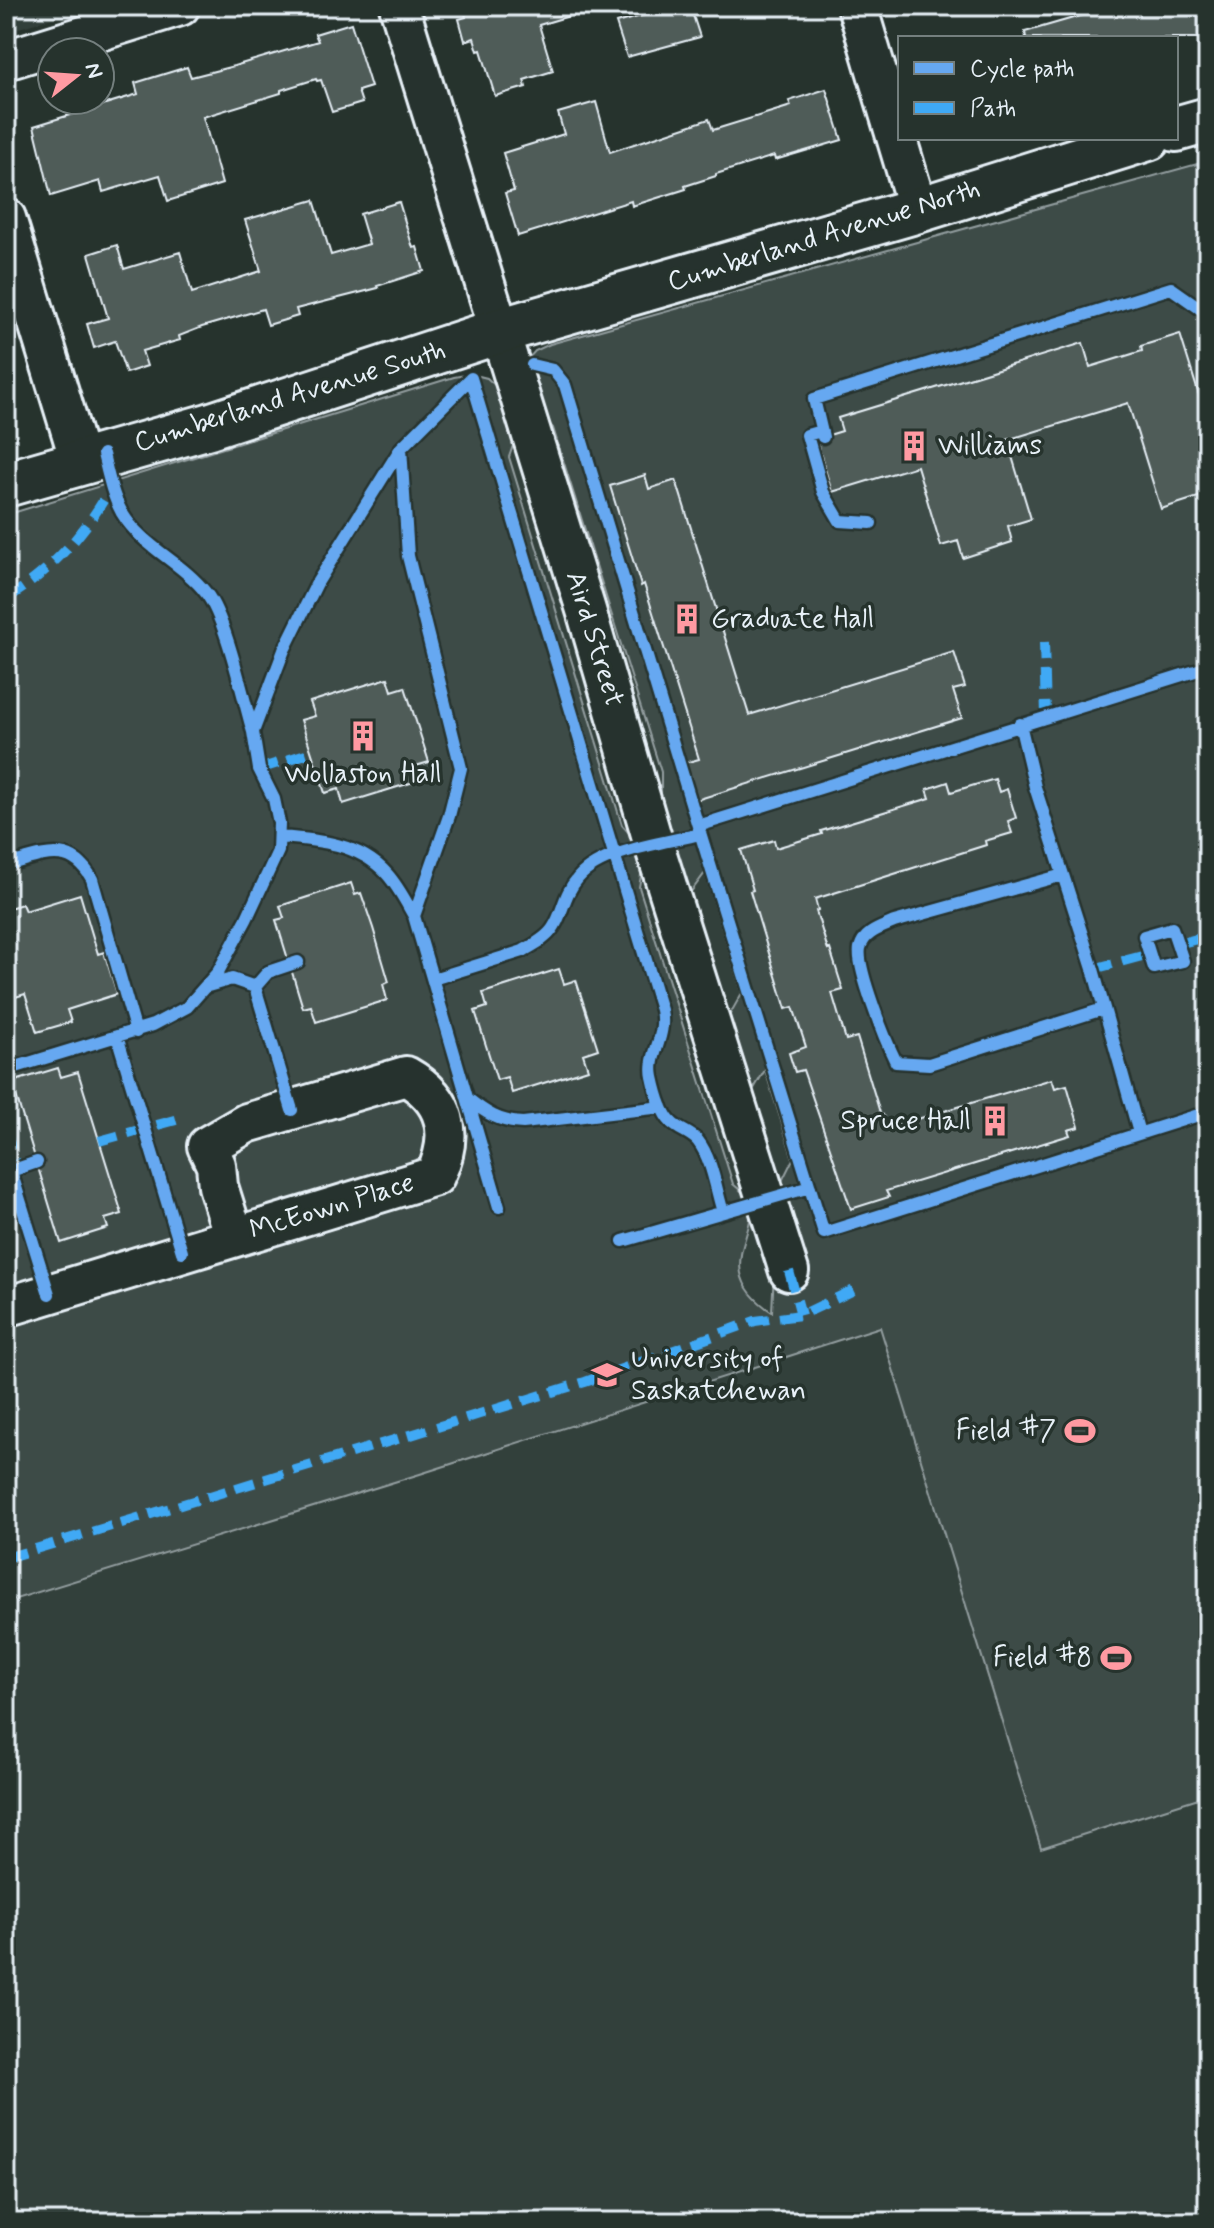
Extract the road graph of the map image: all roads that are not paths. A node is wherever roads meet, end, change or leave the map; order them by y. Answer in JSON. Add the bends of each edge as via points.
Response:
{"nodes":[{"id":1,"x":180,"y":6,"type":"edge"},
{"id":2,"x":399,"y":6,"type":"edge"},
{"id":3,"x":857,"y":6,"type":"edge"},
{"id":4,"x":6,"y":60,"type":"edge"},
{"id":5,"x":1208,"y":120,"type":"edge"},
{"id":6,"x":1178,"y":128,"type":"edge"},
{"id":7,"x":1142,"y":140,"type":"edge"},
{"id":8,"x":918,"y":210,"type":"junction"},
{"id":9,"x":6,"y":218,"type":"edge"},
{"id":10,"x":499,"y":331,"type":"junction"},
{"id":11,"x":80,"y":461,"type":"junction"},
{"id":12,"x":6,"y":484,"type":"edge"},
{"id":13,"x":234,"y":1237,"type":"junction"},
{"id":14,"x":789,"y":1271,"type":"dead end"},
{"id":15,"x":6,"y":1307,"type":"edge"}],
"edges":[{"from":1,"to":4,"type":"street"},
{"from":2,"to":10,"type":"street","name":"Aird Street"},
{"from":3,"to":8,"type":"street"},
{"from":5,"to":6,"type":"main road"},
{"from":7,"to":8,"type":"main road","name":"Cumberland Avenue North"},
{"from":8,"to":10,"type":"main road","name":"Cumberland Avenue North"},
{"from":9,"to":11,"type":"street"},
{"from":10,"to":11,"type":"main road","name":"Cumberland Avenue South","via":[[209,426]]},
{"from":10,"to":14,"type":"street","name":"Aird Street"},
{"from":11,"to":12,"type":"main road","name":"Cumberland Avenue South"},
{"from":13,"to":13,"type":"street","name":"McEown Place","via":[[435,1176],[446,1137],[440,1107],[406,1076],[247,1123],[207,1146]]},
{"from":13,"to":15,"type":"street","name":"McEown Place"}]}
